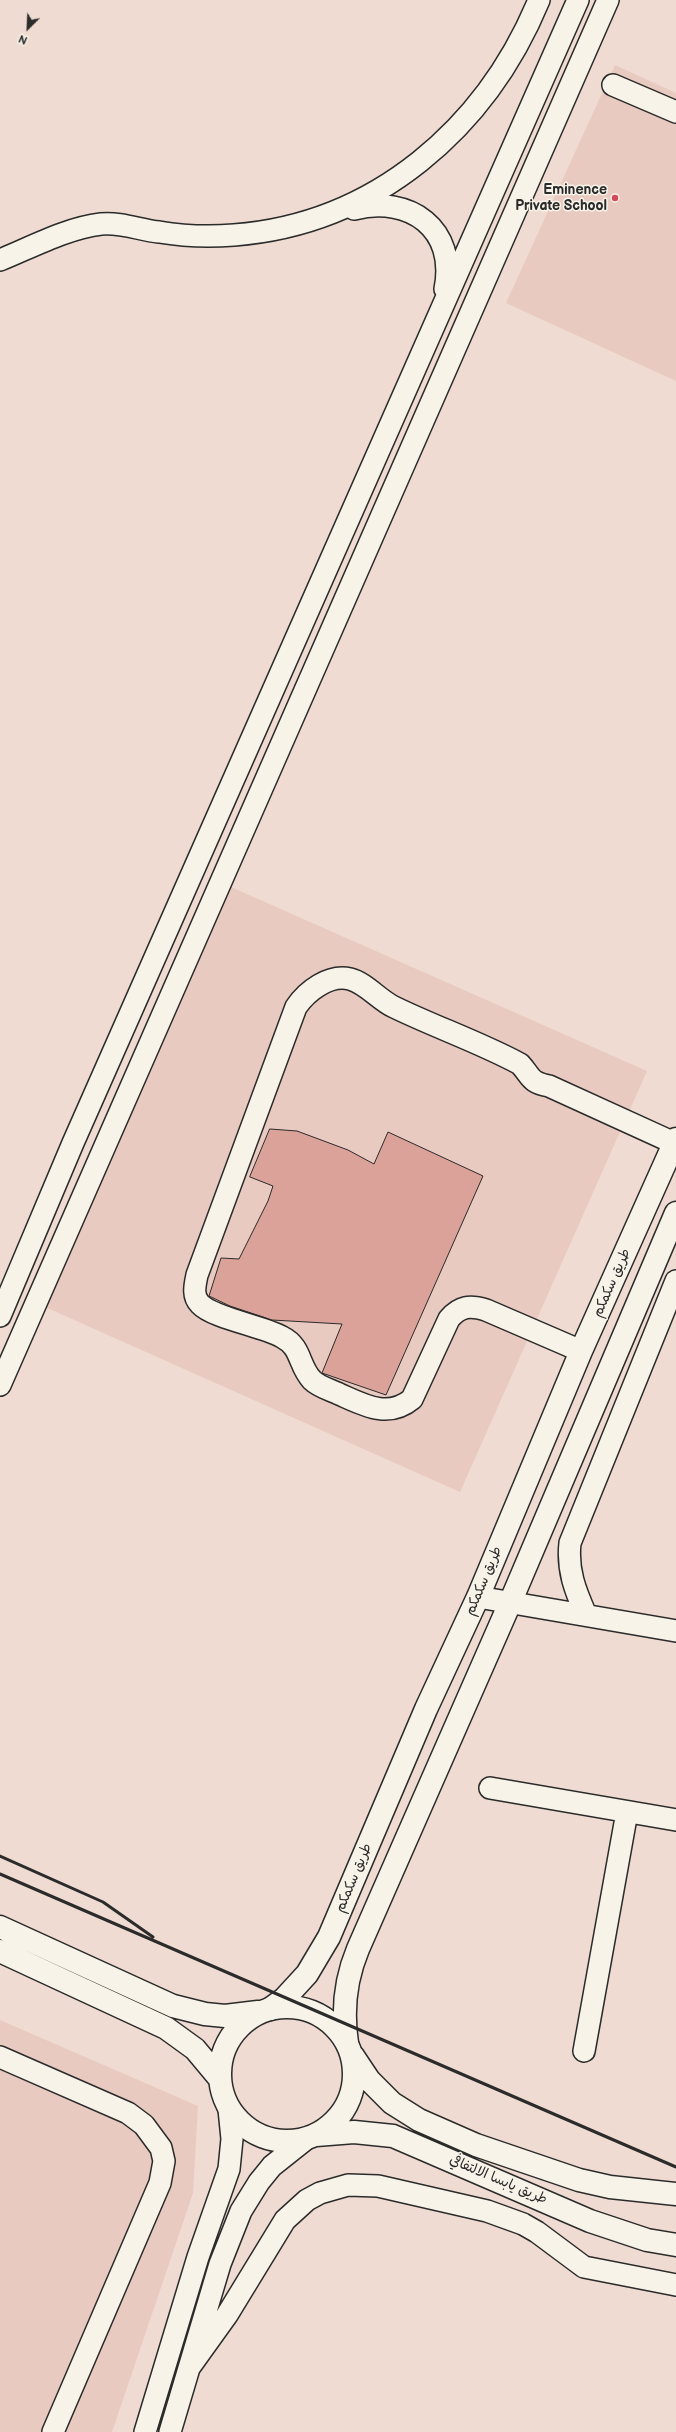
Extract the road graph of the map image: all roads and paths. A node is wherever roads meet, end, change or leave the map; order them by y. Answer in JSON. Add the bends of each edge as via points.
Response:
{"nodes":[{"id":1,"x":539,"y":0,"type":"edge"},
{"id":2,"x":578,"y":0,"type":"edge"},
{"id":3,"x":608,"y":0,"type":"edge"},
{"id":4,"x":613,"y":85,"type":"dead end"},
{"id":5,"x":676,"y":112,"type":"edge"},
{"id":6,"x":320,"y":217,"type":"junction"},
{"id":7,"x":0,"y":260,"type":"edge"},
{"id":8,"x":442,"y":307,"type":"junction"},
{"id":9,"x":675,"y":1141,"type":"edge"},
{"id":10,"x":676,"y":1213,"type":"edge"},
{"id":11,"x":671,"y":1236,"type":"edge"},
{"id":12,"x":676,"y":1281,"type":"edge"},
{"id":13,"x":0,"y":1316,"type":"edge"},
{"id":14,"x":582,"y":1351,"type":"junction"},
{"id":15,"x":0,"y":1385,"type":"edge"},
{"id":16,"x":478,"y":1597,"type":"junction"},
{"id":17,"x":510,"y":1603,"type":"junction"},
{"id":18,"x":586,"y":1615,"type":"junction"},
{"id":19,"x":676,"y":1631,"type":"edge"},
{"id":20,"x":490,"y":1788,"type":"dead end"},
{"id":21,"x":627,"y":1812,"type":"junction"},
{"id":22,"x":676,"y":1820,"type":"edge"},
{"id":23,"x":0,"y":1927,"type":"edge"},
{"id":24,"x":0,"y":1951,"type":"edge"},
{"id":25,"x":267,"y":2010,"type":"junction"},
{"id":26,"x":349,"y":2047,"type":"junction"},
{"id":27,"x":584,"y":2051,"type":"dead end"},
{"id":28,"x":0,"y":2057,"type":"edge"},
{"id":29,"x":220,"y":2079,"type":"junction"},
{"id":30,"x":229,"y":2109,"type":"junction"},
{"id":31,"x":311,"y":2137,"type":"junction"},
{"id":32,"x":676,"y":2194,"type":"edge"},
{"id":33,"x":676,"y":2245,"type":"edge"},
{"id":34,"x":676,"y":2285,"type":"edge"},
{"id":35,"x":189,"y":2368,"type":"junction"},
{"id":36,"x":53,"y":2432,"type":"edge"},
{"id":37,"x":145,"y":2432,"type":"edge"},
{"id":38,"x":170,"y":2432,"type":"edge"}],
"edges":[{"from":1,"to":6,"type":"street","via":[[500,75],[474,111],[440,145],[380,190]]},
{"from":2,"to":8,"type":"street"},
{"from":3,"to":15,"type":"street"},
{"from":4,"to":5,"type":"street"},
{"from":6,"to":7,"type":"street","via":[[277,229],[221,236],[160,233],[117,224],[101,224],[79,229]]},
{"from":6,"to":8,"type":"street","via":[[358,208],[383,206],[398,207],[426,219],[442,242],[446,254],[446,285]]},
{"from":8,"to":13,"type":"street"},
{"from":9,"to":14,"type":"main road","name":"طريق سكمكم"},
{"from":9,"to":14,"type":"street","via":[[549,1086],[536,1083],[530,1079],[520,1064],[394,1008],[350,979],[337,979],[315,988],[303,997],[296,1007],[197,1275],[195,1296],[200,1304],[211,1311],[282,1337],[296,1348],[304,1370],[316,1383],[379,1410],[403,1407],[412,1399],[449,1319],[455,1311],[463,1307],[473,1306],[486,1310]]},
{"from":10,"to":11,"type":"main road"},
{"from":11,"to":17,"type":"main road"},
{"from":12,"to":18,"type":"street","via":[[570,1543],[570,1571]]},
{"from":14,"to":16,"type":"main road","name":"طريق سكمكم"},
{"from":16,"to":17,"type":"street"},
{"from":16,"to":25,"type":"main road","name":"طريق سكمكم","via":[[426,1709],[323,1950],[296,1987]]},
{"from":17,"to":18,"type":"street"},
{"from":17,"to":26,"type":"main road","via":[[352,1963],[344,2010]]},
{"from":18,"to":19,"type":"street"},
{"from":20,"to":21,"type":"street"},
{"from":21,"to":22,"type":"street"},
{"from":21,"to":27,"type":"street"},
{"from":23,"to":25,"type":"main road","via":[[173,2006],[225,2016]]},
{"from":24,"to":29,"type":"main road","via":[[166,2028],[195,2049]]},
{"from":25,"to":26,"type":"main road","via":[[290,2007],[315,2013],[337,2028]]},
{"from":25,"to":29,"type":"main road","via":[[241,2024],[232,2034],[221,2058]]},
{"from":26,"to":31,"type":"main road","via":[[354,2077],[348,2102],[333,2124]]},
{"from":26,"to":32,"type":"main road","name":"طريق يابسا الالتفافي","via":[[369,2080],[392,2103],[419,2120],[518,2161],[579,2180],[610,2187]]},
{"from":28,"to":36,"type":"street","via":[[128,2113],[152,2135],[161,2148],[164,2161],[160,2182]]},
{"from":29,"to":30,"type":"main road"},
{"from":30,"to":31,"type":"main road","via":[[247,2129],[259,2135],[284,2141]]},
{"from":30,"to":37,"type":"street","via":[[232,2139],[229,2169],[198,2257]]},
{"from":31,"to":33,"type":"main road","name":"طريق يابسا الالتفافي","via":[[354,2132],[393,2136],[590,2221],[647,2240]]},
{"from":31,"to":35,"type":"street","via":[[272,2166],[241,2211],[220,2264]]},
{"from":34,"to":35,"type":"street","via":[[584,2268],[524,2224],[487,2211],[378,2186],[348,2185],[320,2193],[307,2200],[285,2220],[217,2331]]},
{"from":35,"to":38,"type":"street"}]}
